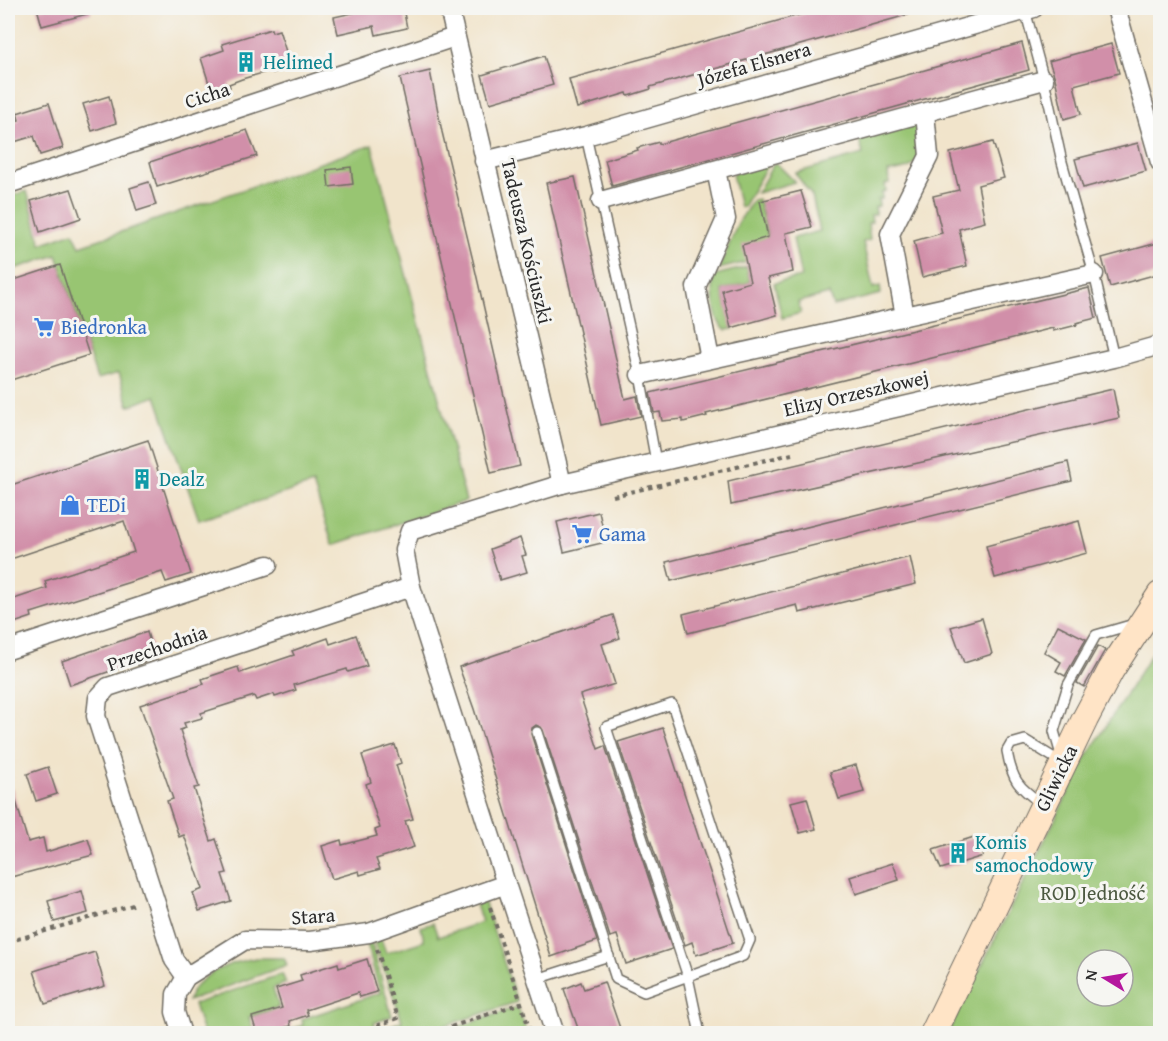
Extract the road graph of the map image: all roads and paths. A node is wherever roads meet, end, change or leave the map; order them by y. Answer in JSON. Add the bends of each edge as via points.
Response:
{"nodes":[{"id":1,"x":449,"y":8,"type":"edge"},
{"id":2,"x":1116,"y":8,"type":"edge"},
{"id":3,"x":1030,"y":9,"type":"edge"},
{"id":4,"x":455,"y":37,"type":"junction"},
{"id":5,"x":1044,"y":80,"type":"junction"},
{"id":6,"x":925,"y":113,"type":"junction"},
{"id":7,"x":1156,"y":131,"type":"edge"},
{"id":8,"x":586,"y":136,"type":"junction"},
{"id":9,"x":484,"y":161,"type":"junction"},
{"id":10,"x":1161,"y":162,"type":"edge"},
{"id":11,"x":716,"y":170,"type":"junction"},
{"id":12,"x":8,"y":184,"type":"edge"},
{"id":13,"x":601,"y":201,"type":"junction"},
{"id":14,"x":1094,"y":274,"type":"junction"},
{"id":15,"x":905,"y":316,"type":"junction"},
{"id":16,"x":1161,"y":345,"type":"edge"},
{"id":17,"x":1114,"y":358,"type":"junction"},
{"id":18,"x":710,"y":359,"type":"junction"},
{"id":19,"x":640,"y":375,"type":"junction"},
{"id":20,"x":656,"y":462,"type":"junction"},
{"id":21,"x":562,"y":484,"type":"junction"},
{"id":22,"x":268,"y":565,"type":"dead end"},
{"id":23,"x":411,"y":587,"type":"junction"},
{"id":24,"x":1161,"y":594,"type":"edge"},
{"id":25,"x":8,"y":650,"type":"edge"},
{"id":26,"x":537,"y":732,"type":"dead end"},
{"id":27,"x":1064,"y":763,"type":"junction"},
{"id":28,"x":1043,"y":805,"type":"junction"},
{"id":29,"x":506,"y":884,"type":"junction"},
{"id":30,"x":485,"y":892,"type":"junction"},
{"id":31,"x":154,"y":899,"type":"junction"},
{"id":32,"x":371,"y":932,"type":"junction"},
{"id":33,"x":8,"y":942,"type":"edge"},
{"id":34,"x":8,"y":956,"type":"edge"},
{"id":35,"x":609,"y":957,"type":"junction"},
{"id":36,"x":8,"y":962,"type":"edge"},
{"id":37,"x":186,"y":977,"type":"junction"},
{"id":38,"x":688,"y":977,"type":"junction"},
{"id":39,"x":537,"y":979,"type":"junction"},
{"id":40,"x":521,"y":1003,"type":"junction"},
{"id":41,"x":182,"y":1034,"type":"edge"},
{"id":42,"x":382,"y":1034,"type":"edge"},
{"id":43,"x":437,"y":1034,"type":"edge"},
{"id":44,"x":531,"y":1034,"type":"edge"},
{"id":45,"x":555,"y":1034,"type":"edge"},
{"id":46,"x":700,"y":1034,"type":"edge"},
{"id":47,"x":933,"y":1034,"type":"edge"}],
"edges":[{"from":1,"to":4,"type":"street","name":"Tadeusza Kościuszki"},
{"from":2,"to":7,"type":"street"},
{"from":3,"to":5,"type":"lane"},
{"from":3,"to":8,"type":"street","name":"Józefa Elsnera"},
{"from":4,"to":9,"type":"street","name":"Tadeusza Kościuszki"},
{"from":4,"to":12,"type":"street","name":"Cicha"},
{"from":5,"to":6,"type":"street"},
{"from":5,"to":14,"type":"lane","via":[[1062,162]]},
{"from":6,"to":11,"type":"street"},
{"from":6,"to":15,"type":"street","via":[[929,156],[890,234]]},
{"from":7,"to":10,"type":"street"},
{"from":8,"to":9,"type":"street","name":"Józefa Elsnera"},
{"from":8,"to":13,"type":"lane"},
{"from":9,"to":21,"type":"street","name":"Tadeusza Kościuszki"},
{"from":11,"to":13,"type":"street"},
{"from":11,"to":18,"type":"street","via":[[726,219],[696,287]]},
{"from":13,"to":19,"type":"lane"},
{"from":14,"to":15,"type":"street"},
{"from":14,"to":17,"type":"lane"},
{"from":15,"to":18,"type":"street"},
{"from":16,"to":17,"type":"street","name":"Elizy Orzeszkowej"},
{"from":17,"to":20,"type":"street","name":"Elizy Orzeszkowej"},
{"from":18,"to":19,"type":"street"},
{"from":19,"to":20,"type":"lane"},
{"from":20,"to":21,"type":"street","name":"Elizy Orzeszkowej"},
{"from":21,"to":23,"type":"street","via":[[410,531],[404,550]]},
{"from":22,"to":25,"type":"street"},
{"from":23,"to":29,"type":"street"},
{"from":23,"to":31,"type":"street","name":"Przechodnia","via":[[108,687],[98,698],[96,716]]},
{"from":24,"to":27,"type":"main road","name":"Gliwicka","via":[[1111,670]]},
{"from":26,"to":35,"type":"lane"},
{"from":27,"to":28,"type":"main road","name":"Gliwicka"},
{"from":27,"to":28,"type":"lane","via":[[1025,740],[1011,744],[1007,751],[1021,789]]},
{"from":28,"to":47,"type":"main road","name":"Gliwicka"},
{"from":29,"to":30,"type":"street","name":"Stara"},
{"from":29,"to":39,"type":"street"},
{"from":30,"to":32,"type":"street","name":"Stara"},
{"from":30,"to":40,"type":"path"},
{"from":31,"to":33,"type":"path"},
{"from":31,"to":37,"type":"street","name":"Przechodnia","via":[[174,960]]},
{"from":32,"to":37,"type":"street","name":"Stara","via":[[310,941],[245,940]]},
{"from":32,"to":42,"type":"path","via":[[398,1018],[379,1025]]},
{"from":34,"to":36,"type":"path"},
{"from":35,"to":38,"type":"lane","via":[[616,979],[644,992]]},
{"from":35,"to":39,"type":"lane"},
{"from":37,"to":41,"type":"street","via":[[176,994],[175,1012]]},
{"from":38,"to":38,"type":"lane","via":[[606,728],[672,704],[750,940],[743,956]]},
{"from":38,"to":46,"type":"lane"},
{"from":39,"to":45,"type":"street"},
{"from":40,"to":43,"type":"path"},
{"from":40,"to":44,"type":"path"}]}
